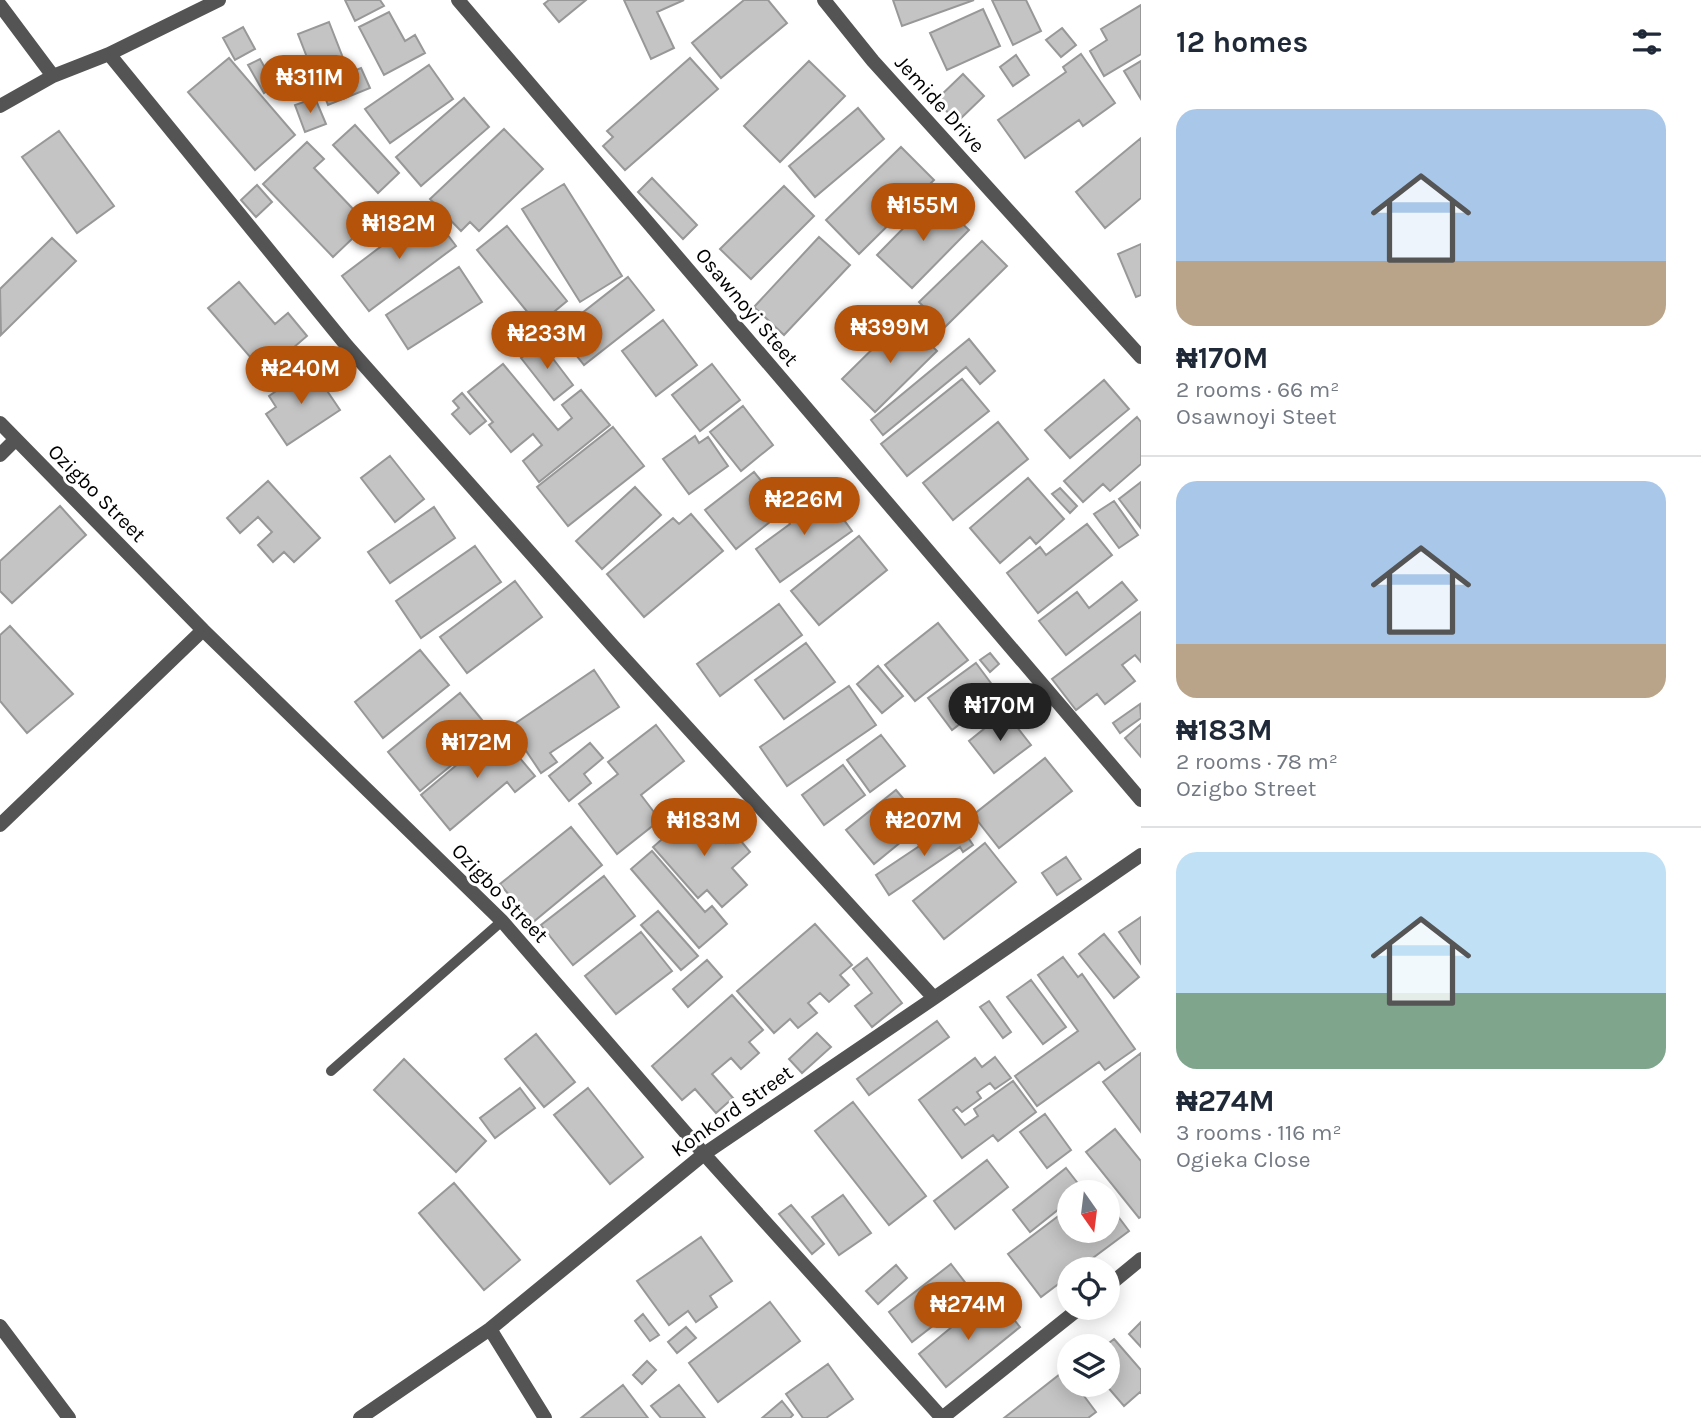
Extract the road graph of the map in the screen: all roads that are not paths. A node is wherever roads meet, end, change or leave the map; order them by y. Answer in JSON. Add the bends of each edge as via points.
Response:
{"nodes":[{"id":1,"x":219,"y":0,"type":"edge"},
{"id":2,"x":458,"y":0,"type":"edge"},
{"id":3,"x":824,"y":0,"type":"edge"},
{"id":4,"x":0,"y":5,"type":"edge"},
{"id":5,"x":108,"y":54,"type":"junction"},
{"id":6,"x":53,"y":76,"type":"junction"},
{"id":7,"x":0,"y":106,"type":"edge"},
{"id":8,"x":1141,"y":357,"type":"edge"},
{"id":9,"x":0,"y":423,"type":"edge"},
{"id":10,"x":15,"y":440,"type":"junction"},
{"id":11,"x":0,"y":455,"type":"edge"},
{"id":12,"x":203,"y":630,"type":"junction"},
{"id":13,"x":1141,"y":800,"type":"edge"},
{"id":14,"x":0,"y":825,"type":"edge"},
{"id":15,"x":1141,"y":855,"type":"edge"},
{"id":16,"x":502,"y":921,"type":"junction"},
{"id":17,"x":934,"y":998,"type":"junction"},
{"id":18,"x":331,"y":1071,"type":"dead end"},
{"id":19,"x":704,"y":1154,"type":"junction"},
{"id":20,"x":1141,"y":1259,"type":"edge"},
{"id":21,"x":1120,"y":1276,"type":"edge"},
{"id":22,"x":1065,"y":1320,"type":"edge"},
{"id":23,"x":489,"y":1329,"type":"junction"},
{"id":24,"x":3,"y":1335,"type":"edge"},
{"id":25,"x":69,"y":1418,"type":"edge"},
{"id":26,"x":360,"y":1418,"type":"edge"},
{"id":27,"x":545,"y":1418,"type":"edge"},
{"id":28,"x":942,"y":1418,"type":"edge"}],
"edges":[{"from":1,"to":5,"type":"street"},
{"from":2,"to":13,"type":"street","name":"Osawnoyi Steet"},
{"from":3,"to":8,"type":"street","name":"Jemide Drive","via":[[873,61]]},
{"from":4,"to":6,"type":"street"},
{"from":5,"to":6,"type":"street"},
{"from":5,"to":17,"type":"street","via":[[347,346]]},
{"from":6,"to":7,"type":"street"},
{"from":9,"to":10,"type":"street","name":"Ozigbo Street"},
{"from":10,"to":11,"type":"street"},
{"from":10,"to":12,"type":"street","name":"Ozigbo Street"},
{"from":12,"to":14,"type":"street"},
{"from":12,"to":16,"type":"street","name":"Ozigbo Street"},
{"from":15,"to":17,"type":"street","name":"Konkord Street"},
{"from":16,"to":18,"type":"lane"},
{"from":16,"to":19,"type":"street","name":"Ozigbo Street"},
{"from":17,"to":19,"type":"street","name":"Konkord Street"},
{"from":19,"to":23,"type":"street","name":"Konkord Street"},
{"from":19,"to":28,"type":"street","name":"Ozigbo Street"},
{"from":20,"to":21,"type":"street"},
{"from":22,"to":28,"type":"street"},
{"from":23,"to":26,"type":"street","name":"Konkord Street"},
{"from":23,"to":27,"type":"street"},
{"from":24,"to":25,"type":"street"}]}
